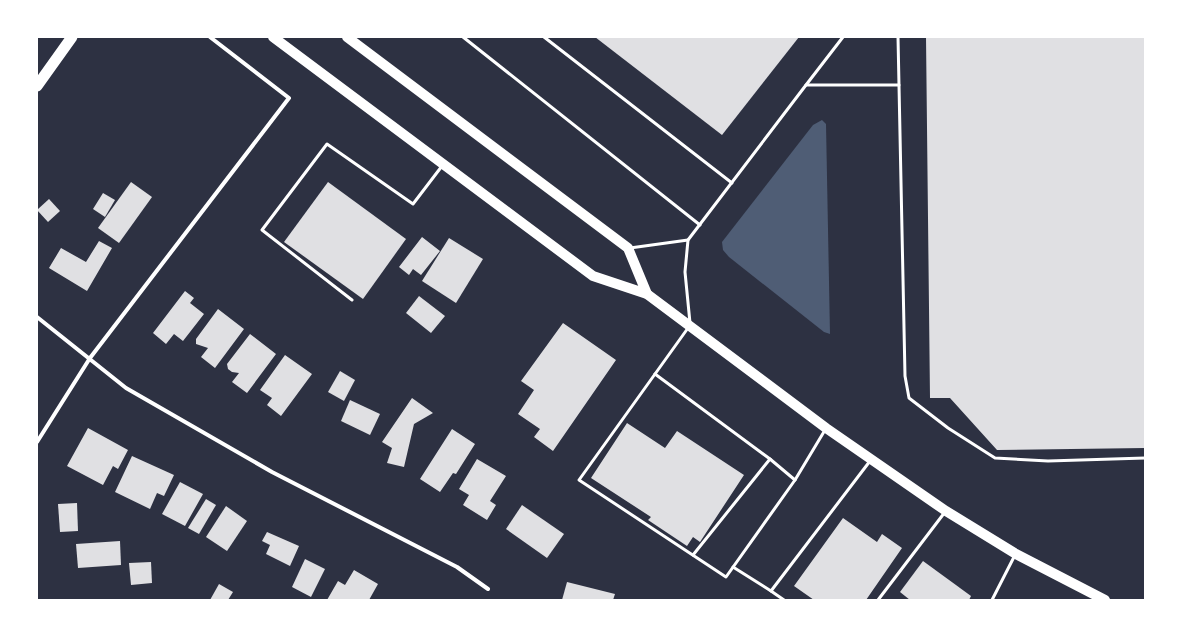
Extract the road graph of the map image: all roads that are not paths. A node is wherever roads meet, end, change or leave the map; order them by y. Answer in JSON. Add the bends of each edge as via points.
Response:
{"nodes":[{"id":1,"x":72,"y":37,"type":"edge"},
{"id":2,"x":210,"y":37,"type":"edge"},
{"id":3,"x":273,"y":37,"type":"edge"},
{"id":4,"x":347,"y":37,"type":"edge"},
{"id":5,"x":463,"y":37,"type":"edge"},
{"id":6,"x":544,"y":37,"type":"edge"},
{"id":7,"x":843,"y":37,"type":"edge"},
{"id":8,"x":898,"y":37,"type":"edge"},
{"id":9,"x":806,"y":85,"type":"junction"},
{"id":10,"x":899,"y":85,"type":"junction"},
{"id":11,"x":37,"y":86,"type":"edge"},
{"id":12,"x":443,"y":165,"type":"junction"},
{"id":13,"x":732,"y":183,"type":"junction"},
{"id":14,"x":700,"y":225,"type":"junction"},
{"id":15,"x":688,"y":240,"type":"junction"},
{"id":16,"x":628,"y":248,"type":"junction"},
{"id":17,"x":647,"y":294,"type":"junction"},
{"id":18,"x":352,"y":300,"type":"dead end"},
{"id":19,"x":37,"y":317,"type":"edge"},
{"id":20,"x":690,"y":326,"type":"junction"},
{"id":21,"x":90,"y":358,"type":"junction"},
{"id":22,"x":656,"y":374,"type":"junction"},
{"id":23,"x":826,"y":428,"type":"junction"},
{"id":24,"x":37,"y":442,"type":"edge"},
{"id":25,"x":1145,"y":458,"type":"edge"},
{"id":26,"x":770,"y":459,"type":"junction"},
{"id":27,"x":871,"y":460,"type":"junction"},
{"id":28,"x":795,"y":480,"type":"junction"},
{"id":29,"x":946,"y":510,"type":"junction"},
{"id":30,"x":1016,"y":554,"type":"junction"},
{"id":31,"x":693,"y":555,"type":"junction"},
{"id":32,"x":733,"y":567,"type":"junction"},
{"id":33,"x":488,"y":589,"type":"dead end"},
{"id":34,"x":771,"y":591,"type":"junction"},
{"id":35,"x":784,"y":600,"type":"edge"},
{"id":36,"x":878,"y":600,"type":"edge"},
{"id":37,"x":992,"y":600,"type":"edge"},
{"id":38,"x":1104,"y":600,"type":"edge"}],
"edges":[{"from":1,"to":11,"type":"highway"},
{"from":2,"to":21,"type":"street","via":[[290,98]]},
{"from":3,"to":12,"type":"main road"},
{"from":4,"to":16,"type":"main road"},
{"from":5,"to":14,"type":"lane"},
{"from":6,"to":13,"type":"lane"},
{"from":7,"to":9,"type":"lane"},
{"from":8,"to":10,"type":"lane"},
{"from":9,"to":10,"type":"lane"},
{"from":9,"to":13,"type":"lane"},
{"from":10,"to":25,"type":"lane","via":[[905,376],[909,398],[948,428],[995,458],[1048,461]]},
{"from":12,"to":17,"type":"main road","via":[[593,276]]},
{"from":12,"to":18,"type":"lane","via":[[413,204],[327,144],[262,230]]},
{"from":13,"to":14,"type":"lane"},
{"from":14,"to":15,"type":"lane"},
{"from":15,"to":16,"type":"lane"},
{"from":15,"to":20,"type":"lane","via":[[685,272]]},
{"from":16,"to":17,"type":"main road"},
{"from":17,"to":20,"type":"main road"},
{"from":19,"to":21,"type":"street"},
{"from":20,"to":22,"type":"lane"},
{"from":20,"to":23,"type":"main road"},
{"from":21,"to":24,"type":"street"},
{"from":21,"to":33,"type":"street","via":[[126,388],[272,472],[457,567]]},
{"from":22,"to":26,"type":"lane"},
{"from":22,"to":31,"type":"lane","via":[[579,480]]},
{"from":23,"to":27,"type":"main road"},
{"from":23,"to":28,"type":"lane"},
{"from":26,"to":28,"type":"lane"},
{"from":26,"to":31,"type":"lane"},
{"from":27,"to":29,"type":"main road"},
{"from":27,"to":34,"type":"lane"},
{"from":28,"to":32,"type":"lane"},
{"from":29,"to":30,"type":"main road"},
{"from":29,"to":36,"type":"lane"},
{"from":30,"to":37,"type":"lane"},
{"from":30,"to":38,"type":"main road"},
{"from":31,"to":32,"type":"lane","via":[[726,577]]},
{"from":32,"to":34,"type":"lane"},
{"from":34,"to":35,"type":"lane"}]}
